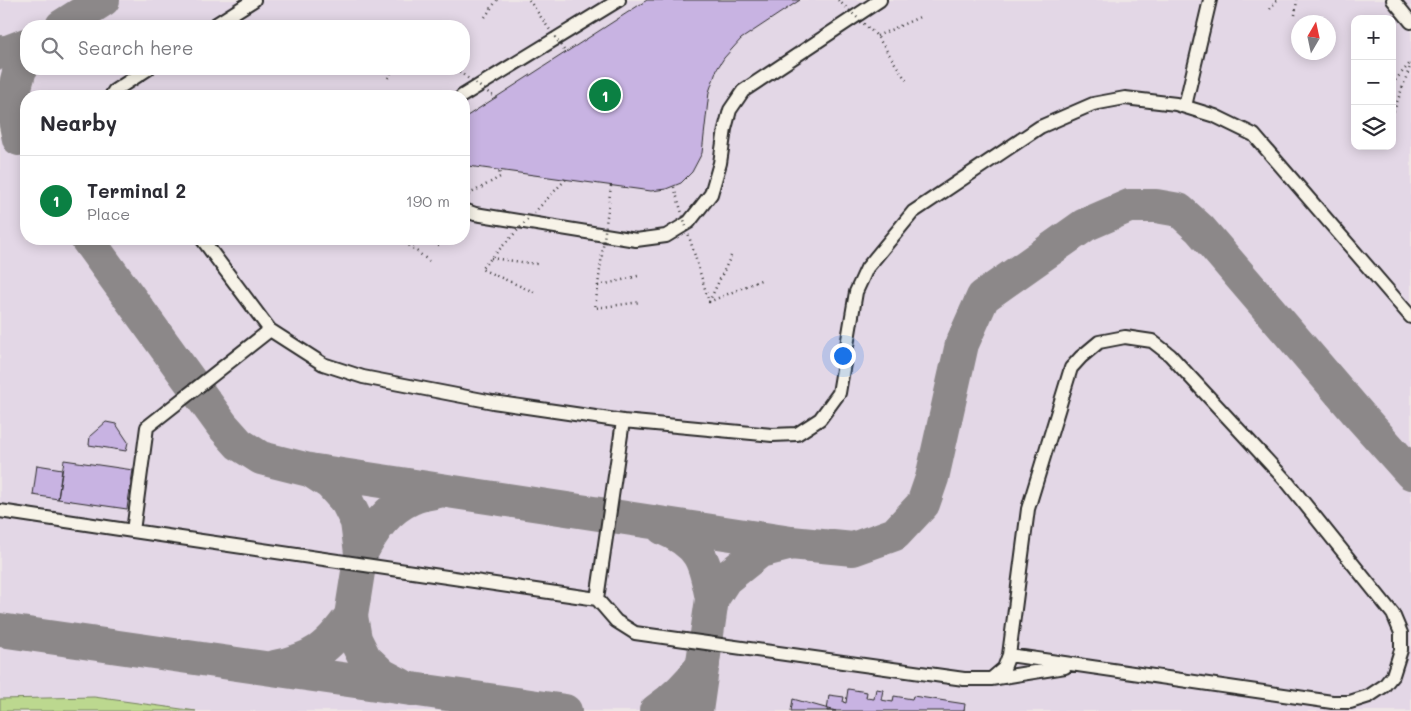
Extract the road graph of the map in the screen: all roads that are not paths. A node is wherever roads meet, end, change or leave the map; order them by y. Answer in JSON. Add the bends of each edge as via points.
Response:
{"nodes":[{"id":1,"x":254,"y":0,"type":"edge"},
{"id":2,"x":619,"y":0,"type":"edge"},
{"id":3,"x":880,"y":0,"type":"edge"},
{"id":4,"x":1210,"y":0,"type":"edge"},
{"id":5,"x":1393,"y":0,"type":"edge"},
{"id":6,"x":222,"y":20,"type":"edge"},
{"id":7,"x":1411,"y":22,"type":"edge"},
{"id":8,"x":139,"y":75,"type":"edge"},
{"id":9,"x":116,"y":90,"type":"edge"},
{"id":10,"x":470,"y":91,"type":"edge"},
{"id":11,"x":1185,"y":106,"type":"junction"},
{"id":12,"x":470,"y":212,"type":"edge"},
{"id":13,"x":206,"y":245,"type":"edge"},
{"id":14,"x":1411,"y":317,"type":"edge"},
{"id":15,"x":270,"y":330,"type":"junction"},
{"id":16,"x":623,"y":421,"type":"junction"},
{"id":17,"x":0,"y":511,"type":"edge"},
{"id":18,"x":133,"y":531,"type":"junction"},
{"id":19,"x":597,"y":599,"type":"junction"},
{"id":20,"x":1009,"y":655,"type":"junction"},
{"id":21,"x":1077,"y":665,"type":"junction"},
{"id":22,"x":991,"y":680,"type":"junction"}],
"edges":[{"from":1,"to":6,"type":"lane"},
{"from":2,"to":10,"type":"lane"},
{"from":3,"to":12,"type":"lane","via":[[743,91],[730,110],[711,194],[690,222],[666,236],[636,240]]},
{"from":4,"to":11,"type":"lane"},
{"from":5,"to":7,"type":"lane"},
{"from":8,"to":9,"type":"lane"},
{"from":11,"to":14,"type":"lane","via":[[1254,136]]},
{"from":11,"to":16,"type":"lane","via":[[1125,98],[1093,104],[1040,127],[913,212],[867,268],[856,292],[839,394],[820,420],[797,434],[772,435]]},
{"from":13,"to":15,"type":"lane"},
{"from":15,"to":16,"type":"lane","via":[[324,364],[363,377],[493,402]]},
{"from":15,"to":18,"type":"lane","via":[[147,427]]},
{"from":16,"to":19,"type":"lane"},
{"from":17,"to":18,"type":"lane"},
{"from":18,"to":19,"type":"lane"},
{"from":19,"to":22,"type":"lane","via":[[616,621],[635,633],[964,679]]},
{"from":20,"to":21,"type":"lane"},
{"from":20,"to":21,"type":"lane","via":[[1028,509],[1071,368],[1099,342],[1125,337],[1152,341],[1170,355],[1288,483],[1393,614],[1401,632],[1401,650],[1393,675],[1384,686],[1369,696],[1350,702]]},
{"from":20,"to":22,"type":"lane","via":[[1004,668]]},
{"from":21,"to":22,"type":"lane"}]}
